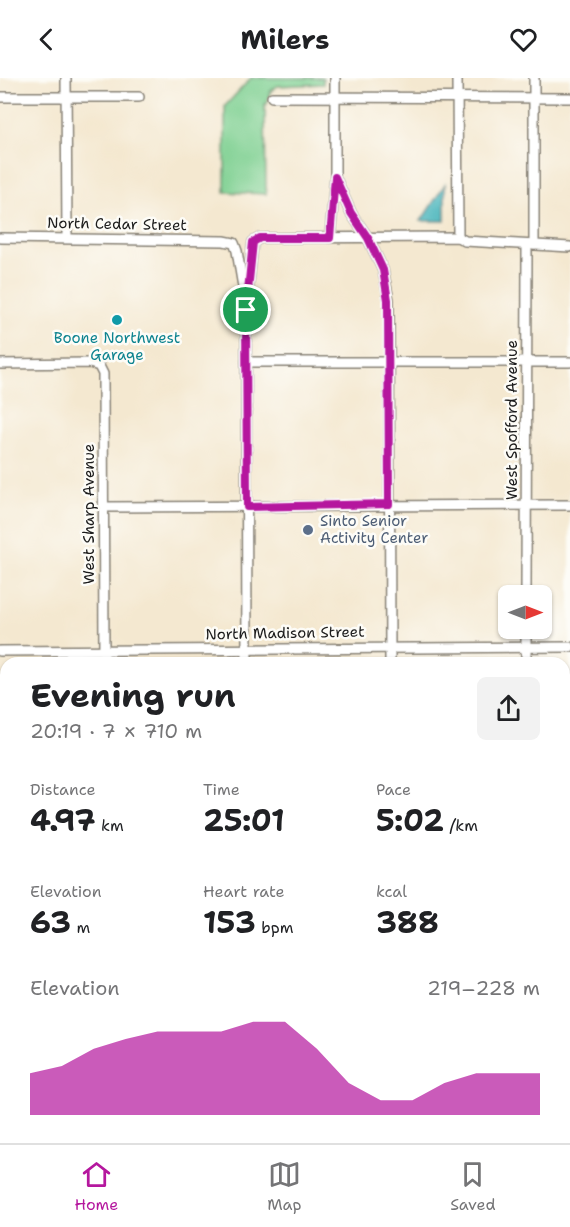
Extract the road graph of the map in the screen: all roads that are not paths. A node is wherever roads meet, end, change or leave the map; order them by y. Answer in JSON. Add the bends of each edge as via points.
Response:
{"nodes":[{"id":1,"x":66,"y":78,"type":"edge"},
{"id":2,"x":335,"y":78,"type":"edge"},
{"id":3,"x":458,"y":78,"type":"edge"},
{"id":4,"x":534,"y":78,"type":"edge"},
{"id":5,"x":0,"y":97,"type":"edge"},
{"id":6,"x":66,"y":97,"type":"junction"},
{"id":7,"x":139,"y":97,"type":"dead end"},
{"id":8,"x":272,"y":97,"type":"dead end"},
{"id":9,"x":335,"y":97,"type":"junction"},
{"id":10,"x":458,"y":98,"type":"junction"},
{"id":11,"x":534,"y":98,"type":"junction"},
{"id":12,"x":570,"y":98,"type":"edge"},
{"id":13,"x":335,"y":177,"type":"junction"},
{"id":14,"x":458,"y":237,"type":"junction"},
{"id":15,"x":0,"y":238,"type":"edge"},
{"id":16,"x":67,"y":238,"type":"junction"},
{"id":17,"x":330,"y":238,"type":"junction"},
{"id":18,"x":368,"y":238,"type":"junction"},
{"id":19,"x":530,"y":245,"type":"junction"},
{"id":20,"x":570,"y":247,"type":"edge"},
{"id":21,"x":246,"y":310,"type":"junction"},
{"id":22,"x":388,"y":361,"type":"junction"},
{"id":23,"x":246,"y":362,"type":"junction"},
{"id":24,"x":527,"y":362,"type":"junction"},
{"id":25,"x":570,"y":362,"type":"edge"},
{"id":26,"x":0,"y":364,"type":"edge"},
{"id":27,"x":389,"y":504,"type":"junction"},
{"id":28,"x":527,"y":504,"type":"junction"},
{"id":29,"x":570,"y":505,"type":"edge"},
{"id":30,"x":104,"y":507,"type":"junction"},
{"id":31,"x":247,"y":507,"type":"junction"},
{"id":32,"x":526,"y":585,"type":"edge"},
{"id":33,"x":526,"y":639,"type":"edge"},
{"id":34,"x":526,"y":646,"type":"junction"},
{"id":35,"x":390,"y":647,"type":"junction"},
{"id":36,"x":570,"y":647,"type":"edge"},
{"id":37,"x":247,"y":648,"type":"junction"},
{"id":38,"x":104,"y":650,"type":"junction"},
{"id":39,"x":0,"y":651,"type":"edge"},
{"id":40,"x":104,"y":657,"type":"edge"},
{"id":41,"x":247,"y":657,"type":"edge"},
{"id":42,"x":390,"y":657,"type":"edge"},
{"id":43,"x":526,"y":657,"type":"edge"}],
"edges":[{"from":1,"to":6,"type":"street"},
{"from":2,"to":9,"type":"street"},
{"from":3,"to":10,"type":"street"},
{"from":4,"to":11,"type":"street","name":"West Spofford Avenue"},
{"from":5,"to":6,"type":"street"},
{"from":6,"to":7,"type":"street"},
{"from":6,"to":16,"type":"street"},
{"from":8,"to":9,"type":"street"},
{"from":9,"to":10,"type":"street"},
{"from":9,"to":13,"type":"street"},
{"from":10,"to":11,"type":"street"},
{"from":10,"to":14,"type":"street"},
{"from":11,"to":12,"type":"street"},
{"from":11,"to":19,"type":"street","name":"West Spofford Avenue"},
{"from":13,"to":17,"type":"street"},
{"from":13,"to":18,"type":"street","via":[[351,213]]},
{"from":14,"to":18,"type":"street"},
{"from":14,"to":19,"type":"street","via":[[465,242]]},
{"from":15,"to":16,"type":"street","name":"North Cedar Street"},
{"from":16,"to":21,"type":"street","name":"North Cedar Street","via":[[234,243]]},
{"from":17,"to":18,"type":"street"},
{"from":17,"to":21,"type":"street","via":[[260,238],[253,242]]},
{"from":18,"to":22,"type":"street","via":[[383,270],[387,290]]},
{"from":19,"to":20,"type":"street"},
{"from":19,"to":24,"type":"street","name":"West Spofford Avenue"},
{"from":21,"to":23,"type":"street"},
{"from":22,"to":23,"type":"street"},
{"from":22,"to":24,"type":"street"},
{"from":22,"to":27,"type":"street"},
{"from":23,"to":31,"type":"street"},
{"from":24,"to":25,"type":"street"},
{"from":24,"to":28,"type":"street","name":"West Spofford Avenue"},
{"from":26,"to":30,"type":"street","name":"West Sharp Avenue","via":[[99,366],[103,374]]},
{"from":27,"to":28,"type":"street"},
{"from":27,"to":31,"type":"street"},
{"from":27,"to":35,"type":"street"},
{"from":28,"to":29,"type":"street"},
{"from":28,"to":32,"type":"street","name":"West Spofford Avenue"},
{"from":30,"to":31,"type":"street"},
{"from":30,"to":38,"type":"street","name":"West Sharp Avenue"},
{"from":31,"to":37,"type":"street"},
{"from":33,"to":34,"type":"street"},
{"from":34,"to":35,"type":"street","name":"North Madison Street"},
{"from":34,"to":36,"type":"street","name":"North Madison Street"},
{"from":34,"to":43,"type":"street"},
{"from":35,"to":37,"type":"street","name":"North Madison Street"},
{"from":35,"to":42,"type":"street"},
{"from":37,"to":38,"type":"street","name":"North Madison Street"},
{"from":37,"to":41,"type":"street"},
{"from":38,"to":39,"type":"street","name":"North Madison Street"},
{"from":38,"to":40,"type":"street","name":"West Sharp Avenue"}]}
